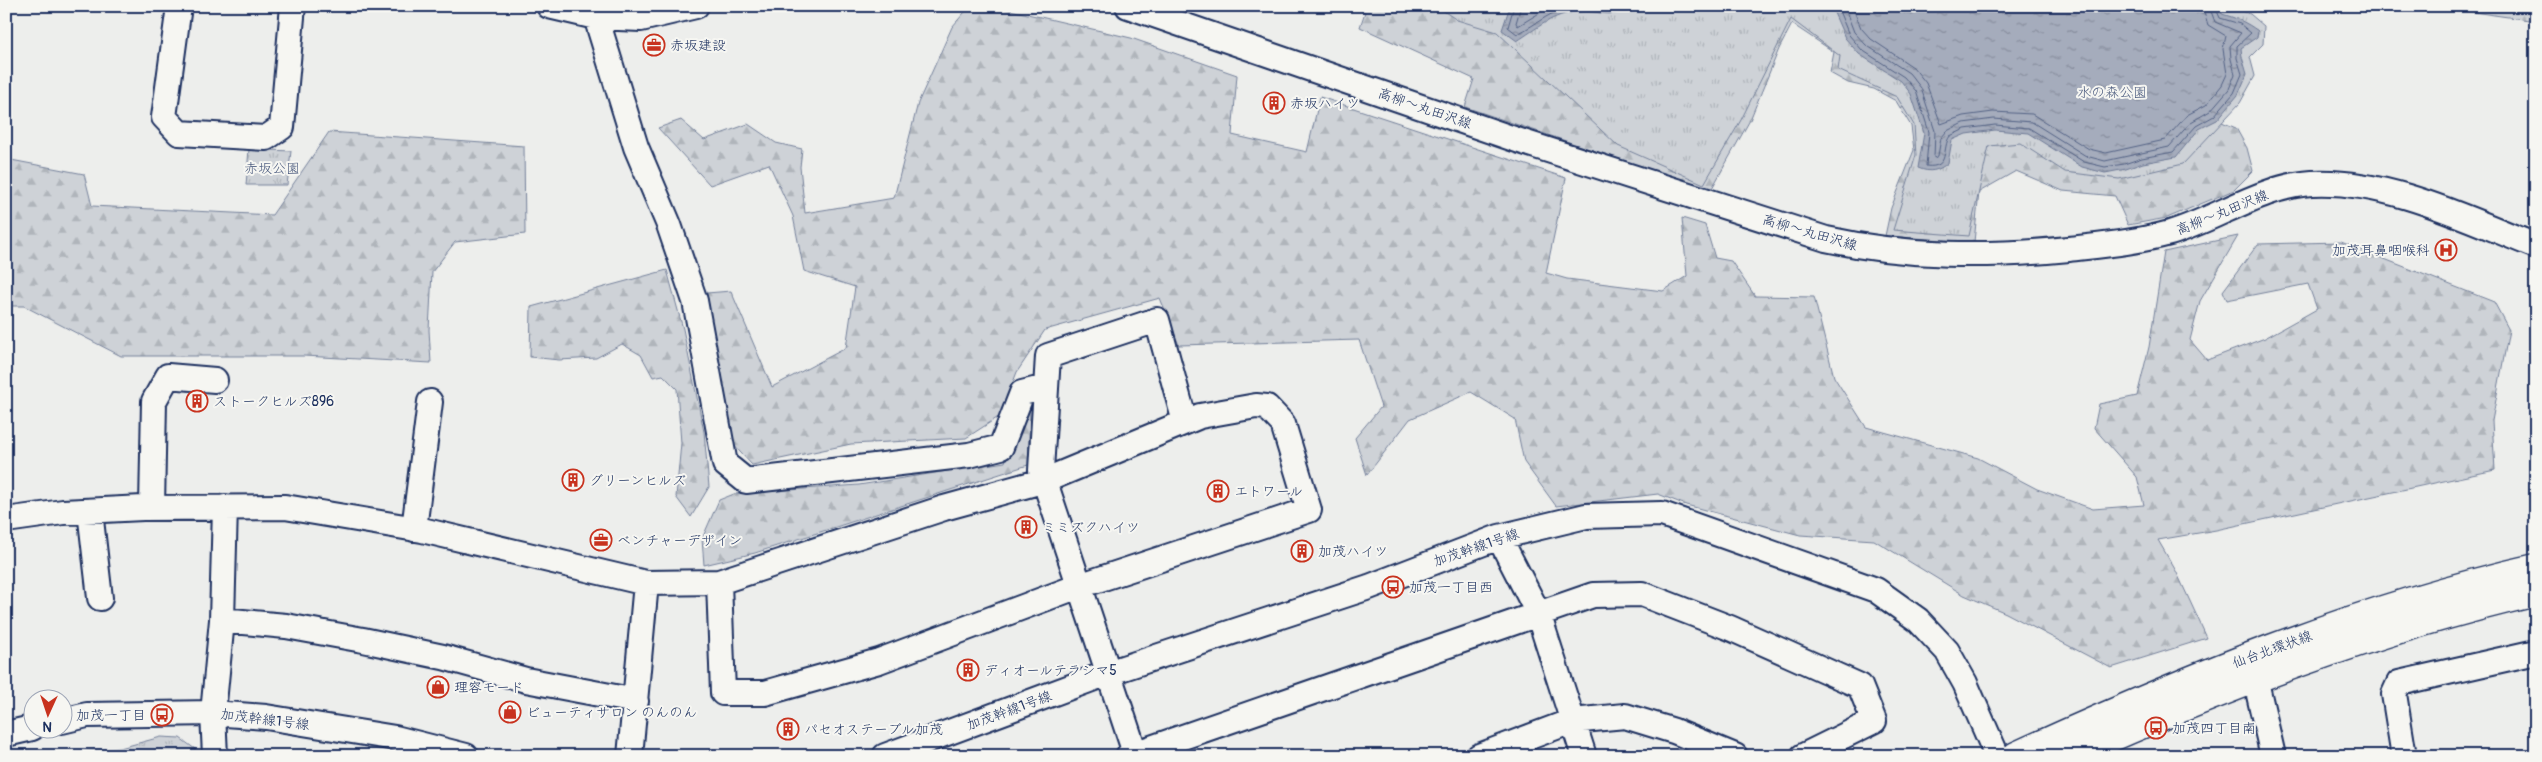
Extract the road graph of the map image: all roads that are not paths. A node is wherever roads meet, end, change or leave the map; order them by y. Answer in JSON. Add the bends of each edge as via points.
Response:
{"nodes":[{"id":1,"x":179,"y":6,"type":"edge"},
{"id":2,"x":293,"y":6,"type":"edge"},
{"id":3,"x":549,"y":6,"type":"edge"},
{"id":4,"x":696,"y":6,"type":"edge"},
{"id":5,"x":1128,"y":6,"type":"edge"},
{"id":6,"x":596,"y":12,"type":"edge"},
{"id":7,"x":2536,"y":246,"type":"edge"},
{"id":8,"x":215,"y":380,"type":"dead end"},
{"id":9,"x":1046,"y":387,"type":"junction"},
{"id":10,"x":430,"y":402,"type":"dead end"},
{"id":11,"x":1185,"y":422,"type":"junction"},
{"id":12,"x":1046,"y":480,"type":"junction"},
{"id":13,"x":152,"y":507,"type":"junction"},
{"id":14,"x":225,"y":507,"type":"junction"},
{"id":15,"x":90,"y":511,"type":"junction"},
{"id":16,"x":6,"y":520,"type":"edge"},
{"id":17,"x":414,"y":529,"type":"junction"},
{"id":18,"x":1499,"y":537,"type":"junction"},
{"id":19,"x":2536,"y":568,"type":"edge"},
{"id":20,"x":719,"y":582,"type":"junction"},
{"id":21,"x":646,"y":583,"type":"junction"},
{"id":22,"x":1079,"y":586,"type":"junction"},
{"id":23,"x":2536,"y":592,"type":"edge"},
{"id":24,"x":100,"y":598,"type":"dead end"},
{"id":25,"x":1538,"y":613,"type":"junction"},
{"id":26,"x":222,"y":620,"type":"junction"},
{"id":27,"x":2536,"y":652,"type":"edge"},
{"id":28,"x":2253,"y":668,"type":"junction"},
{"id":29,"x":1108,"y":673,"type":"junction"},
{"id":30,"x":636,"y":701,"type":"junction"},
{"id":31,"x":213,"y":713,"type":"junction"},
{"id":32,"x":72,"y":719,"type":"edge"},
{"id":33,"x":1572,"y":721,"type":"junction"},
{"id":34,"x":22,"y":730,"type":"edge"},
{"id":35,"x":6,"y":734,"type":"edge"},
{"id":36,"x":1133,"y":755,"type":"edge"},
{"id":37,"x":215,"y":756,"type":"edge"},
{"id":38,"x":466,"y":756,"type":"edge"},
{"id":39,"x":630,"y":756,"type":"edge"},
{"id":40,"x":885,"y":756,"type":"edge"},
{"id":41,"x":1479,"y":756,"type":"edge"},
{"id":42,"x":1584,"y":756,"type":"edge"},
{"id":43,"x":1735,"y":756,"type":"edge"},
{"id":44,"x":1804,"y":756,"type":"edge"},
{"id":45,"x":1997,"y":756,"type":"edge"},
{"id":46,"x":2016,"y":756,"type":"edge"},
{"id":47,"x":2069,"y":756,"type":"edge"},
{"id":48,"x":2272,"y":756,"type":"edge"},
{"id":49,"x":2404,"y":756,"type":"edge"}],
"edges":[{"from":1,"to":2,"type":"street","via":[[164,117],[180,133],[266,138],[282,127]]},
{"from":3,"to":6,"type":"street"},
{"from":4,"to":6,"type":"street","via":[[641,19]]},
{"from":5,"to":7,"type":"street","name":"高柳～丸田沢線","via":[[1517,140],[1826,239],[1867,248],[1966,256],[2119,244],[2193,226],[2265,194],[2310,183],[2369,187],[2429,205]]},
{"from":6,"to":9,"type":"street","via":[[636,147],[669,225],[695,301],[725,464],[746,481],[969,455],[1001,447],[1022,393]]},
{"from":8,"to":13,"type":"street","via":[[168,376],[154,401]]},
{"from":9,"to":11,"type":"street","via":[[1048,356],[1157,320]]},
{"from":9,"to":12,"type":"street","via":[[1041,470]]},
{"from":10,"to":17,"type":"street"},
{"from":11,"to":12,"type":"street"},
{"from":11,"to":22,"type":"street","via":[[1200,416],[1267,407],[1283,424],[1309,510]]},
{"from":12,"to":20,"type":"street","via":[[944,508]]},
{"from":12,"to":22,"type":"street"},
{"from":13,"to":14,"type":"street"},
{"from":13,"to":15,"type":"street"},
{"from":14,"to":17,"type":"street","via":[[285,507]]},
{"from":14,"to":26,"type":"street"},
{"from":15,"to":16,"type":"street"},
{"from":15,"to":24,"type":"street"},
{"from":17,"to":21,"type":"street"},
{"from":18,"to":25,"type":"street"},
{"from":18,"to":29,"type":"street","name":"加茂幹線1号線","via":[[1369,587]]},
{"from":18,"to":45,"type":"street","name":"加茂幹線1号線","via":[[1586,516],[1662,514],[1876,590],[1918,620],[1947,651]]},
{"from":19,"to":28,"type":"main road","name":"仙台北環状線","via":[[2395,605]]},
{"from":20,"to":21,"type":"street"},
{"from":20,"to":22,"type":"street","via":[[723,693],[765,693],[879,661]]},
{"from":21,"to":30,"type":"street"},
{"from":22,"to":29,"type":"street"},
{"from":23,"to":28,"type":"main road","name":"仙台北環状線","via":[[2429,620],[2330,651]]},
{"from":25,"to":33,"type":"street"},
{"from":25,"to":36,"type":"street"},
{"from":25,"to":44,"type":"street","via":[[1593,595],[1642,594],[1730,628],[1860,686],[1874,721]]},
{"from":26,"to":30,"type":"street","via":[[286,626],[363,640],[443,657],[526,680]]},
{"from":26,"to":31,"type":"street"},
{"from":27,"to":49,"type":"street","via":[[2399,683],[2394,694]]},
{"from":28,"to":46,"type":"main road","name":"仙台北環状線","via":[[2142,698]]},
{"from":28,"to":47,"type":"main road","name":"仙台北環状線"},
{"from":28,"to":48,"type":"street"},
{"from":29,"to":36,"type":"street"},
{"from":29,"to":40,"type":"street","name":"加茂幹線1号線"},
{"from":30,"to":39,"type":"street"},
{"from":31,"to":32,"type":"street","name":"加茂幹線1号線","via":[[87,715]]},
{"from":31,"to":37,"type":"street"},
{"from":31,"to":38,"type":"street","name":"加茂幹線1号線","via":[[266,717],[395,738]]},
{"from":33,"to":41,"type":"street"},
{"from":33,"to":42,"type":"street"},
{"from":33,"to":43,"type":"street","via":[[1625,716],[1674,731]]},
{"from":34,"to":35,"type":"street"}]}
